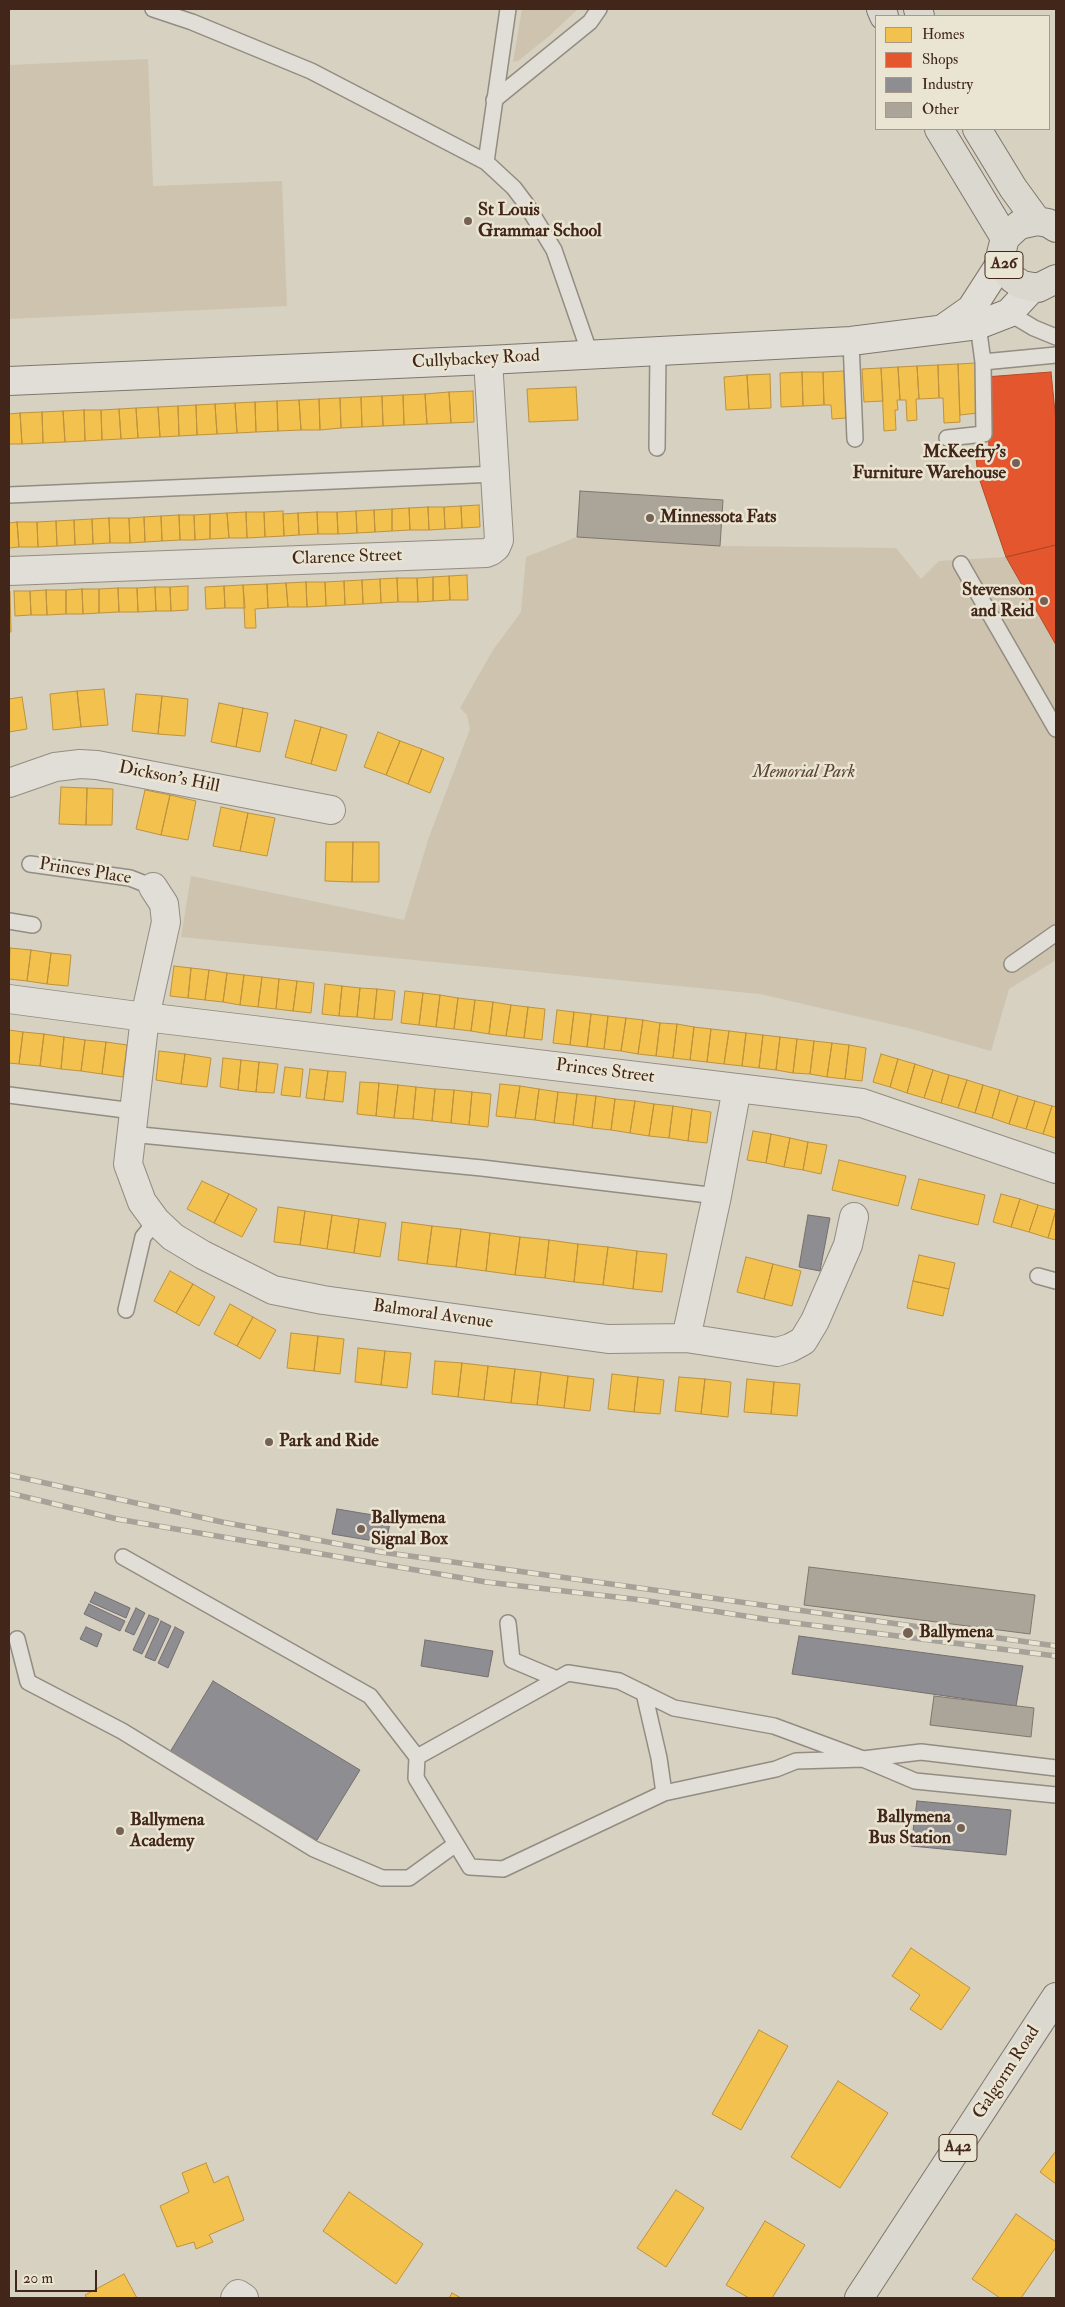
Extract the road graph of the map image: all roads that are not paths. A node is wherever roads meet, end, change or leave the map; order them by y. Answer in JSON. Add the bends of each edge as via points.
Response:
{"nodes":[{"id":1,"x":154,"y":9,"type":"edge"},
{"id":2,"x":508,"y":9,"type":"edge"},
{"id":3,"x":599,"y":9,"type":"edge"},
{"id":4,"x":494,"y":100,"type":"junction"},
{"id":5,"x":940,"y":130,"type":"edge"},
{"id":6,"x":978,"y":130,"type":"edge"},
{"id":7,"x":486,"y":162,"type":"junction"},
{"id":8,"x":1046,"y":225,"type":"edge"},
{"id":9,"x":1004,"y":250,"type":"junction"},
{"id":10,"x":1049,"y":284,"type":"edge"},
{"id":11,"x":1009,"y":313,"type":"junction"},
{"id":12,"x":978,"y":325,"type":"junction"},
{"id":13,"x":943,"y":328,"type":"junction"},
{"id":14,"x":1056,"y":337,"type":"edge"},
{"id":15,"x":851,"y":341,"type":"junction"},
{"id":16,"x":658,"y":350,"type":"junction"},
{"id":17,"x":590,"y":354,"type":"junction"},
{"id":18,"x":1056,"y":355,"type":"edge"},
{"id":19,"x":488,"y":360,"type":"junction"},
{"id":20,"x":983,"y":362,"type":"junction"},
{"id":21,"x":9,"y":381,"type":"edge"},
{"id":22,"x":947,"y":438,"type":"dead end"},
{"id":23,"x":855,"y":439,"type":"dead end"},
{"id":24,"x":657,"y":448,"type":"dead end"},
{"id":25,"x":496,"y":474,"type":"junction"},
{"id":26,"x":9,"y":495,"type":"edge"},
{"id":27,"x":961,"y":564,"type":"dead end"},
{"id":28,"x":9,"y":571,"type":"edge"},
{"id":29,"x":1056,"y":729,"type":"edge"},
{"id":30,"x":9,"y":783,"type":"edge"},
{"id":31,"x":331,"y":810,"type":"dead end"},
{"id":32,"x":30,"y":864,"type":"dead end"},
{"id":33,"x":153,"y":887,"type":"joint"},
{"id":34,"x":9,"y":921,"type":"edge"},
{"id":35,"x":33,"y":925,"type":"dead end"},
{"id":36,"x":1056,"y":933,"type":"edge"},
{"id":37,"x":1012,"y":964,"type":"dead end"},
{"id":38,"x":9,"y":999,"type":"edge"},
{"id":39,"x":145,"y":1017,"type":"junction"},
{"id":40,"x":737,"y":1088,"type":"junction"},
{"id":41,"x":9,"y":1095,"type":"edge"},
{"id":42,"x":132,"y":1122,"type":"junction"},
{"id":43,"x":1056,"y":1169,"type":"edge"},
{"id":44,"x":717,"y":1196,"type":"junction"},
{"id":45,"x":854,"y":1217,"type":"dead end"},
{"id":46,"x":156,"y":1221,"type":"junction"},
{"id":47,"x":1038,"y":1276,"type":"dead end"},
{"id":48,"x":1056,"y":1281,"type":"edge"},
{"id":49,"x":126,"y":1310,"type":"dead end"},
{"id":50,"x":686,"y":1338,"type":"junction"},
{"id":51,"x":123,"y":1557,"type":"dead end"},
{"id":52,"x":508,"y":1624,"type":"dead end"},
{"id":53,"x":17,"y":1639,"type":"dead end"},
{"id":54,"x":557,"y":1679,"type":"junction"},
{"id":55,"x":644,"y":1693,"type":"junction"},
{"id":56,"x":417,"y":1757,"type":"junction"},
{"id":57,"x":863,"y":1758,"type":"junction"},
{"id":58,"x":1056,"y":1768,"type":"edge"},
{"id":59,"x":664,"y":1793,"type":"junction"},
{"id":60,"x":1056,"y":1795,"type":"edge"},
{"id":61,"x":456,"y":1844,"type":"junction"},
{"id":62,"x":1056,"y":1997,"type":"edge"},
{"id":63,"x":235,"y":2298,"type":"edge"},
{"id":64,"x":244,"y":2298,"type":"edge"},
{"id":65,"x":859,"y":2298,"type":"edge"}],
"edges":[{"from":1,"to":7,"type":"lane","via":[[310,71]]},
{"from":2,"to":4,"type":"lane"},
{"from":3,"to":4,"type":"lane","via":[[580,31]]},
{"from":4,"to":7,"type":"lane"},
{"from":5,"to":9,"type":"main road","number":"A26"},
{"from":6,"to":8,"type":"main road","number":"A26","via":[[1013,188]]},
{"from":7,"to":17,"type":"lane","via":[[520,196],[554,250]]},
{"from":8,"to":9,"type":"main road","number":"A26","via":[[1019,225]]},
{"from":9,"to":10,"type":"main road","number":"A26","via":[[1013,279]]},
{"from":9,"to":13,"type":"street","name":"Cullybackey Road","via":[[971,309]]},
{"from":10,"to":11,"type":"street","name":"Cullybackey Road"},
{"from":11,"to":12,"type":"street","name":"Cullybackey Road"},
{"from":11,"to":14,"type":"lane"},
{"from":12,"to":13,"type":"street","name":"Cullybackey Road"},
{"from":12,"to":20,"type":"lane"},
{"from":13,"to":15,"type":"street","name":"Cullybackey Road"},
{"from":15,"to":16,"type":"street","name":"Cullybackey Road"},
{"from":15,"to":23,"type":"lane"},
{"from":16,"to":17,"type":"street","name":"Cullybackey Road"},
{"from":16,"to":24,"type":"lane"},
{"from":17,"to":19,"type":"street","name":"Cullybackey Road"},
{"from":18,"to":20,"type":"lane"},
{"from":19,"to":21,"type":"street","name":"Cullybackey Road"},
{"from":19,"to":25,"type":"street","name":"Clarence Street"},
{"from":20,"to":22,"type":"lane","via":[[984,434]]},
{"from":25,"to":26,"type":"lane"},
{"from":25,"to":28,"type":"street","name":"Clarence Street","via":[[499,540],[496,548],[486,553]]},
{"from":27,"to":29,"type":"lane"},
{"from":30,"to":31,"type":"street","name":"Dickson's Hill","via":[[55,767],[97,765]]},
{"from":32,"to":33,"type":"lane","name":"Princes Place","via":[[130,878]]},
{"from":33,"to":39,"type":"street","name":"Princes Place","via":[[164,904],[166,922]]},
{"from":34,"to":35,"type":"lane"},
{"from":36,"to":37,"type":"lane"},
{"from":38,"to":39,"type":"street","name":"Princes Street"},
{"from":39,"to":40,"type":"street","name":"Princes Street"},
{"from":39,"to":42,"type":"street","name":"Balmoral Avenue"},
{"from":40,"to":43,"type":"street","name":"Princes Street","via":[[862,1103]]},
{"from":40,"to":44,"type":"street"},
{"from":41,"to":42,"type":"lane"},
{"from":42,"to":44,"type":"lane"},
{"from":42,"to":46,"type":"street","name":"Balmoral Avenue","via":[[128,1164],[142,1202]]},
{"from":44,"to":50,"type":"street"},
{"from":45,"to":50,"type":"street","name":"Balmoral Avenue","via":[[848,1245],[815,1321],[807,1337],[797,1346],[777,1352]]},
{"from":46,"to":49,"type":"lane","via":[[143,1237]]},
{"from":46,"to":50,"type":"street","name":"Balmoral Avenue","via":[[173,1237],[203,1255],[273,1290],[298,1296],[608,1339]]},
{"from":47,"to":48,"type":"lane"},
{"from":51,"to":56,"type":"lane","via":[[370,1696]]},
{"from":52,"to":54,"type":"lane","via":[[512,1660]]},
{"from":53,"to":61,"type":"lane","via":[[28,1682],[122,1730],[314,1849],[382,1878],[409,1878]]},
{"from":54,"to":55,"type":"lane","via":[[568,1672],[592,1675],[619,1681]]},
{"from":54,"to":56,"type":"lane"},
{"from":55,"to":57,"type":"lane","via":[[674,1708],[774,1726]]},
{"from":55,"to":59,"type":"lane"},
{"from":56,"to":61,"type":"lane","via":[[416,1778]]},
{"from":57,"to":58,"type":"lane","via":[[921,1752]]},
{"from":57,"to":59,"type":"lane","via":[[796,1761]]},
{"from":57,"to":60,"type":"lane","via":[[915,1781]]},
{"from":59,"to":61,"type":"lane","via":[[503,1869],[470,1867]]},
{"from":62,"to":65,"type":"main road","name":"Galgorm Road","number":"A42"},
{"from":63,"to":64,"type":"street","via":[[238,2294]]}]}
